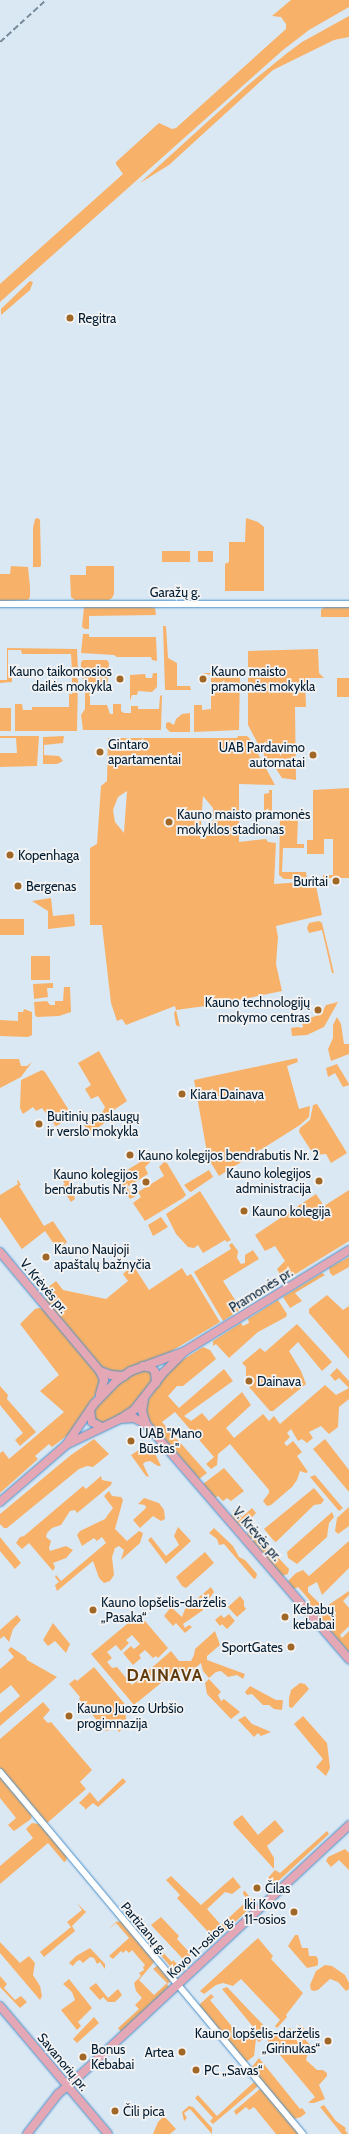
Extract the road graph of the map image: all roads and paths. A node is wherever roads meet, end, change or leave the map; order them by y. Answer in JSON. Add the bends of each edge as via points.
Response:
{"nodes":[{"id":1,"x":0,"y":604,"type":"edge"},
{"id":2,"x":349,"y":604,"type":"edge"},
{"id":3,"x":349,"y":1250,"type":"edge"},
{"id":4,"x":0,"y":1252,"type":"edge"},
{"id":5,"x":185,"y":1351,"type":"junction"},
{"id":6,"x":143,"y":1366,"type":"junction"},
{"id":7,"x":100,"y":1371,"type":"junction"},
{"id":8,"x":124,"y":1376,"type":"junction"},
{"id":9,"x":156,"y":1382,"type":"junction"},
{"id":10,"x":100,"y":1397,"type":"junction"},
{"id":11,"x":144,"y":1399,"type":"junction"},
{"id":12,"x":90,"y":1410,"type":"junction"},
{"id":13,"x":120,"y":1419,"type":"junction"},
{"id":14,"x":146,"y":1424,"type":"junction"},
{"id":15,"x":102,"y":1427,"type":"junction"},
{"id":16,"x":66,"y":1445,"type":"junction"},
{"id":17,"x":0,"y":1502,"type":"edge"},
{"id":18,"x":349,"y":1659,"type":"edge"},
{"id":19,"x":0,"y":1772,"type":"edge"},
{"id":20,"x":349,"y":1825,"type":"edge"},
{"id":21,"x":178,"y":1985,"type":"junction"},
{"id":22,"x":0,"y":2006,"type":"edge"},
{"id":23,"x":68,"y":2086,"type":"junction"},
{"id":24,"x":27,"y":2134,"type":"edge"},
{"id":25,"x":108,"y":2134,"type":"edge"},
{"id":26,"x":303,"y":2134,"type":"edge"}],
"edges":[{"from":1,"to":2,"type":"street","name":"Garažų g."},
{"from":3,"to":5,"type":"main road","name":"Pramonės pr."},
{"from":4,"to":7,"type":"main road","name":"V. Krėvės pr."},
{"from":5,"to":6,"type":"main road","name":"Pramonės pr."},
{"from":5,"to":9,"type":"main road","name":"Pramonės pr."},
{"from":6,"to":8,"type":"main road","name":"Pramonės pr."},
{"from":6,"to":9,"type":"main road","via":[[152,1368]]},
{"from":7,"to":8,"type":"main road"},
{"from":7,"to":10,"type":"main road","via":[[104,1380]]},
{"from":8,"to":10,"type":"main road","name":"Pramonės pr."},
{"from":9,"to":11,"type":"main road","name":"Pramonės pr."},
{"from":10,"to":12,"type":"main road","name":"Pramonės pr."},
{"from":11,"to":13,"type":"main road","name":"Pramonės pr.","via":[[134,1410]]},
{"from":11,"to":14,"type":"main road","via":[[142,1411]]},
{"from":12,"to":15,"type":"main road","via":[[92,1422]]},
{"from":12,"to":16,"type":"main road"},
{"from":13,"to":14,"type":"main road","via":[[134,1418]]},
{"from":13,"to":15,"type":"main road","name":"Pramonės pr."},
{"from":14,"to":18,"type":"main road","name":"V. Krėvės pr."},
{"from":15,"to":16,"type":"main road"},
{"from":16,"to":17,"type":"main road"},
{"from":19,"to":21,"type":"street","name":"Partizanų g."},
{"from":20,"to":21,"type":"main road","name":"Kovo 11-osios g."},
{"from":21,"to":23,"type":"main road","name":"Kovo 11-osios g."},
{"from":21,"to":26,"type":"street","name":"Partizanų g."},
{"from":22,"to":23,"type":"main road","name":"Savanorių pr."},
{"from":23,"to":24,"type":"main road","name":"Kovo 11-osios g.","via":[[49,2104]]},
{"from":23,"to":25,"type":"main road","name":"Savanorių pr."}]}
